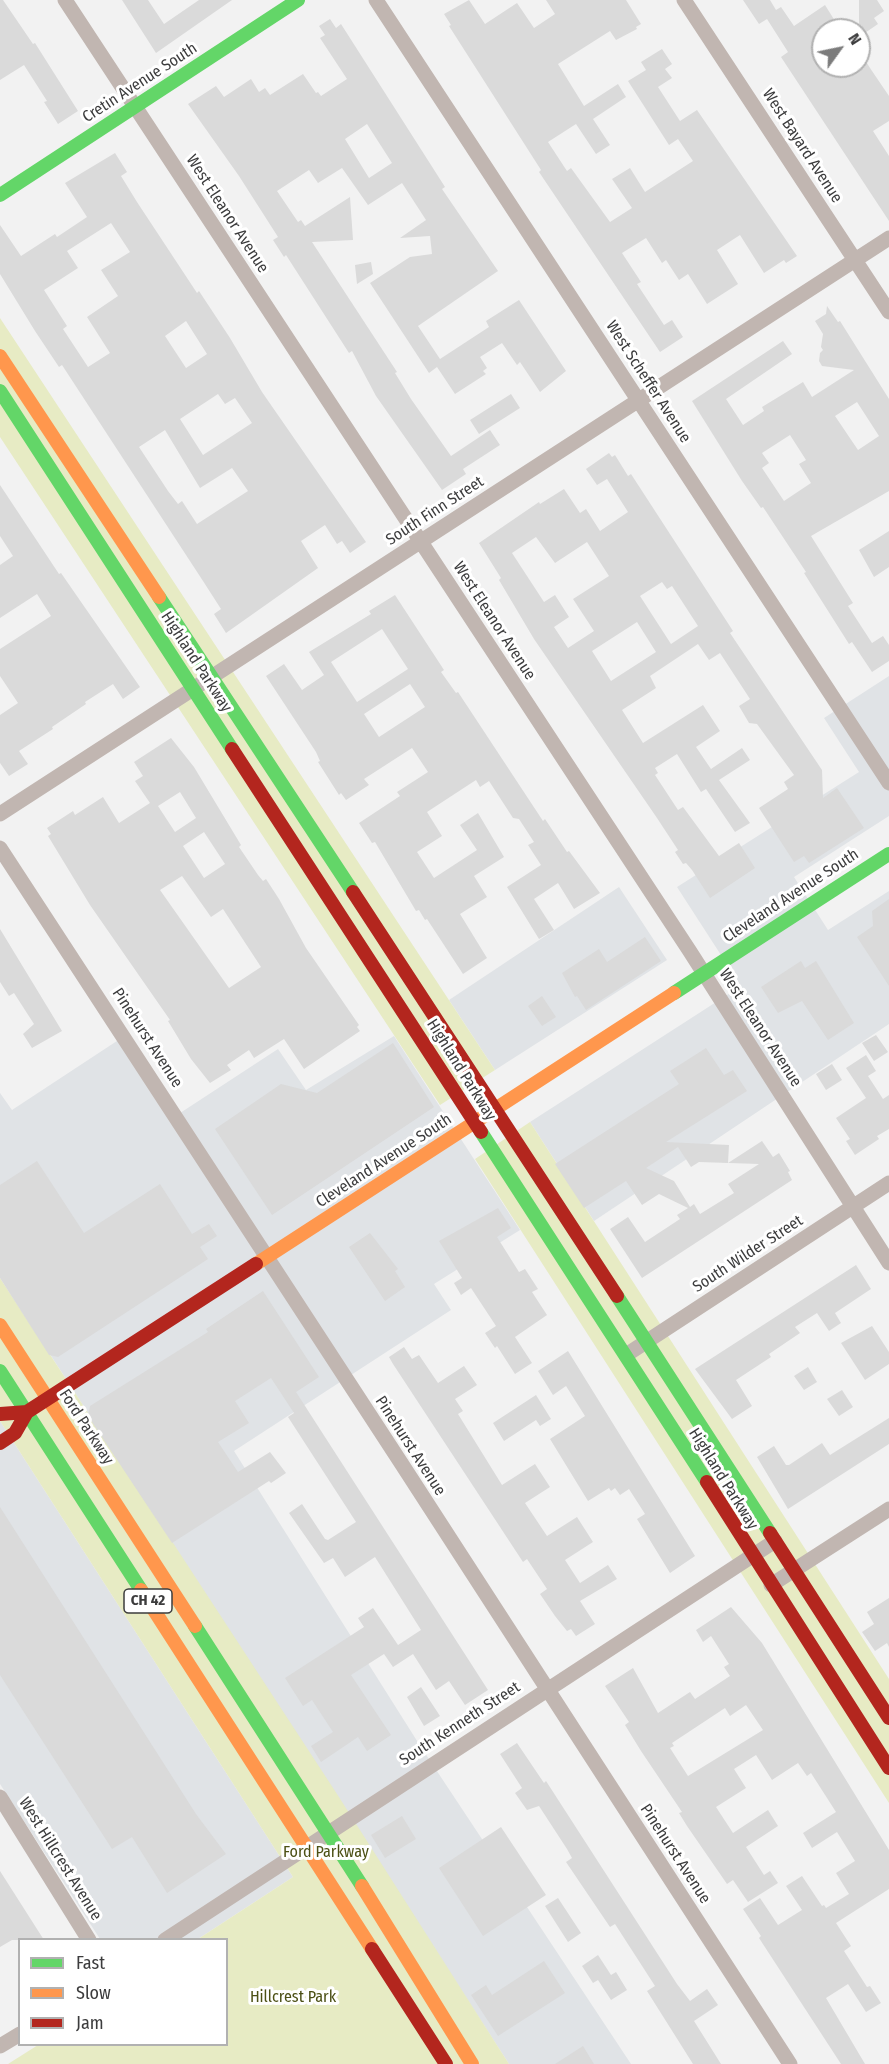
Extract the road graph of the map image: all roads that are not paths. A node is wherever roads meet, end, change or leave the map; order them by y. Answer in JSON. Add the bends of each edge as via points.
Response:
{"nodes":[{"id":1,"x":65,"y":0,"type":"edge"},
{"id":2,"x":298,"y":0,"type":"edge"},
{"id":3,"x":376,"y":0,"type":"edge"},
{"id":4,"x":684,"y":0,"type":"edge"},
{"id":5,"x":135,"y":106,"type":"junction"},
{"id":6,"x":0,"y":195,"type":"edge"},
{"id":7,"x":889,"y":238,"type":"edge"},
{"id":8,"x":855,"y":260,"type":"junction"},
{"id":9,"x":889,"y":312,"type":"edge"},
{"id":10,"x":0,"y":357,"type":"edge"},
{"id":11,"x":0,"y":392,"type":"edge"},
{"id":12,"x":638,"y":400,"type":"junction"},
{"id":13,"x":420,"y":541,"type":"junction"},
{"id":14,"x":210,"y":678,"type":"junction"},
{"id":15,"x":194,"y":688,"type":"junction"},
{"id":16,"x":889,"y":783,"type":"edge"},
{"id":17,"x":0,"y":814,"type":"edge"},
{"id":18,"x":0,"y":848,"type":"edge"},
{"id":19,"x":889,"y":854,"type":"edge"},
{"id":20,"x":703,"y":973,"type":"junction"},
{"id":21,"x":496,"y":1108,"type":"junction"},
{"id":22,"x":474,"y":1122,"type":"junction"},
{"id":23,"x":889,"y":1183,"type":"edge"},
{"id":24,"x":853,"y":1206,"type":"junction"},
{"id":25,"x":267,"y":1256,"type":"junction"},
{"id":26,"x":889,"y":1263,"type":"edge"},
{"id":27,"x":0,"y":1325,"type":"edge"},
{"id":28,"x":647,"y":1341,"type":"junction"},
{"id":29,"x":626,"y":1355,"type":"junction"},
{"id":30,"x":0,"y":1371,"type":"edge"},
{"id":31,"x":48,"y":1399,"type":"junction"},
{"id":32,"x":27,"y":1412,"type":"junction"},
{"id":33,"x":0,"y":1414,"type":"edge"},
{"id":34,"x":0,"y":1443,"type":"edge"},
{"id":35,"x":889,"y":1509,"type":"edge"},
{"id":36,"x":775,"y":1540,"type":"junction"},
{"id":37,"x":752,"y":1556,"type":"junction"},
{"id":38,"x":794,"y":1571,"type":"junction"},
{"id":39,"x":771,"y":1586,"type":"junction"},
{"id":40,"x":546,"y":1690,"type":"junction"},
{"id":41,"x":889,"y":1718,"type":"edge"},
{"id":42,"x":889,"y":1768,"type":"edge"},
{"id":43,"x":0,"y":1797,"type":"edge"},
{"id":44,"x":328,"y":1831,"type":"junction"},
{"id":45,"x":307,"y":1848,"type":"junction"},
{"id":46,"x":88,"y":1938,"type":"edge"},
{"id":47,"x":168,"y":1938,"type":"edge"},
{"id":48,"x":18,"y":2035,"type":"edge"},
{"id":49,"x":0,"y":2046,"type":"edge"},
{"id":50,"x":446,"y":2064,"type":"edge"},
{"id":51,"x":472,"y":2064,"type":"edge"},
{"id":52,"x":790,"y":2064,"type":"edge"}],
"edges":[{"from":1,"to":5,"type":"street","name":"West Eleanor Avenue"},
{"from":2,"to":5,"type":"street","name":"Cretin Avenue South"},
{"from":3,"to":12,"type":"street","name":"West Scheffer Avenue"},
{"from":4,"to":8,"type":"street","name":"West Bayard Avenue"},
{"from":5,"to":6,"type":"street","name":"Cretin Avenue South"},
{"from":5,"to":13,"type":"street","name":"West Eleanor Avenue"},
{"from":7,"to":8,"type":"street","name":"South Finn Street"},
{"from":8,"to":9,"type":"street","name":"West Bayard Avenue"},
{"from":8,"to":12,"type":"street","name":"South Finn Street"},
{"from":10,"to":14,"type":"street","name":"Highland Parkway"},
{"from":11,"to":15,"type":"street","name":"Highland Parkway"},
{"from":12,"to":13,"type":"street","name":"South Finn Street"},
{"from":12,"to":16,"type":"street","name":"West Scheffer Avenue"},
{"from":13,"to":14,"type":"street","name":"South Finn Street"},
{"from":13,"to":20,"type":"street","name":"West Eleanor Avenue"},
{"from":14,"to":15,"type":"street","name":"South Finn Street"},
{"from":14,"to":21,"type":"street","name":"Highland Parkway"},
{"from":15,"to":17,"type":"street","name":"South Finn Street"},
{"from":15,"to":22,"type":"street","name":"Highland Parkway"},
{"from":18,"to":25,"type":"street","name":"Pinehurst Avenue"},
{"from":19,"to":20,"type":"street","name":"Cleveland Avenue South"},
{"from":20,"to":21,"type":"street","name":"Cleveland Avenue South"},
{"from":20,"to":24,"type":"street","name":"West Eleanor Avenue"},
{"from":21,"to":22,"type":"street","name":"Cleveland Avenue South"},
{"from":21,"to":28,"type":"street","name":"Highland Parkway"},
{"from":22,"to":25,"type":"street","name":"Cleveland Avenue South"},
{"from":22,"to":29,"type":"street","name":"Highland Parkway"},
{"from":23,"to":24,"type":"street","name":"South Wilder Street"},
{"from":24,"to":26,"type":"street","name":"West Eleanor Avenue"},
{"from":24,"to":28,"type":"street","name":"South Wilder Street"},
{"from":25,"to":31,"type":"street","name":"Cleveland Avenue South"},
{"from":25,"to":40,"type":"street","name":"Pinehurst Avenue"},
{"from":27,"to":31,"type":"street","name":"Ford Parkway","number":"CH 42"},
{"from":28,"to":29,"type":"street","name":"South Wilder Street"},
{"from":28,"to":36,"type":"street","name":"Highland Parkway"},
{"from":29,"to":37,"type":"street","name":"Highland Parkway"},
{"from":30,"to":32,"type":"street","number":"CH 42"},
{"from":31,"to":32,"type":"street","name":"Cleveland Avenue South"},
{"from":31,"to":44,"type":"street","name":"Ford Parkway","number":"CH 42"},
{"from":32,"to":33,"type":"street"},
{"from":32,"to":34,"type":"street","via":[[15,1433]]},
{"from":32,"to":45,"type":"street","number":"CH 42"},
{"from":35,"to":38,"type":"street"},
{"from":36,"to":37,"type":"street","name":"South Kenneth Street"},
{"from":36,"to":38,"type":"street","name":"Highland Parkway"},
{"from":37,"to":39,"type":"street","name":"Highland Parkway"},
{"from":37,"to":40,"type":"street","name":"South Kenneth Street"},
{"from":38,"to":39,"type":"street"},
{"from":38,"to":41,"type":"street","name":"Highland Parkway"},
{"from":39,"to":42,"type":"street","name":"Highland Parkway"},
{"from":40,"to":44,"type":"street","name":"South Kenneth Street"},
{"from":40,"to":52,"type":"street","name":"Pinehurst Avenue"},
{"from":43,"to":46,"type":"street","name":"West Hillcrest Avenue"},
{"from":44,"to":45,"type":"street","name":"South Kenneth Street"},
{"from":44,"to":51,"type":"street","name":"Ford Parkway","number":"CH 42"},
{"from":45,"to":47,"type":"street","name":"South Kenneth Street"},
{"from":45,"to":50,"type":"street","number":"CH 42"},
{"from":48,"to":49,"type":"street"}]}
